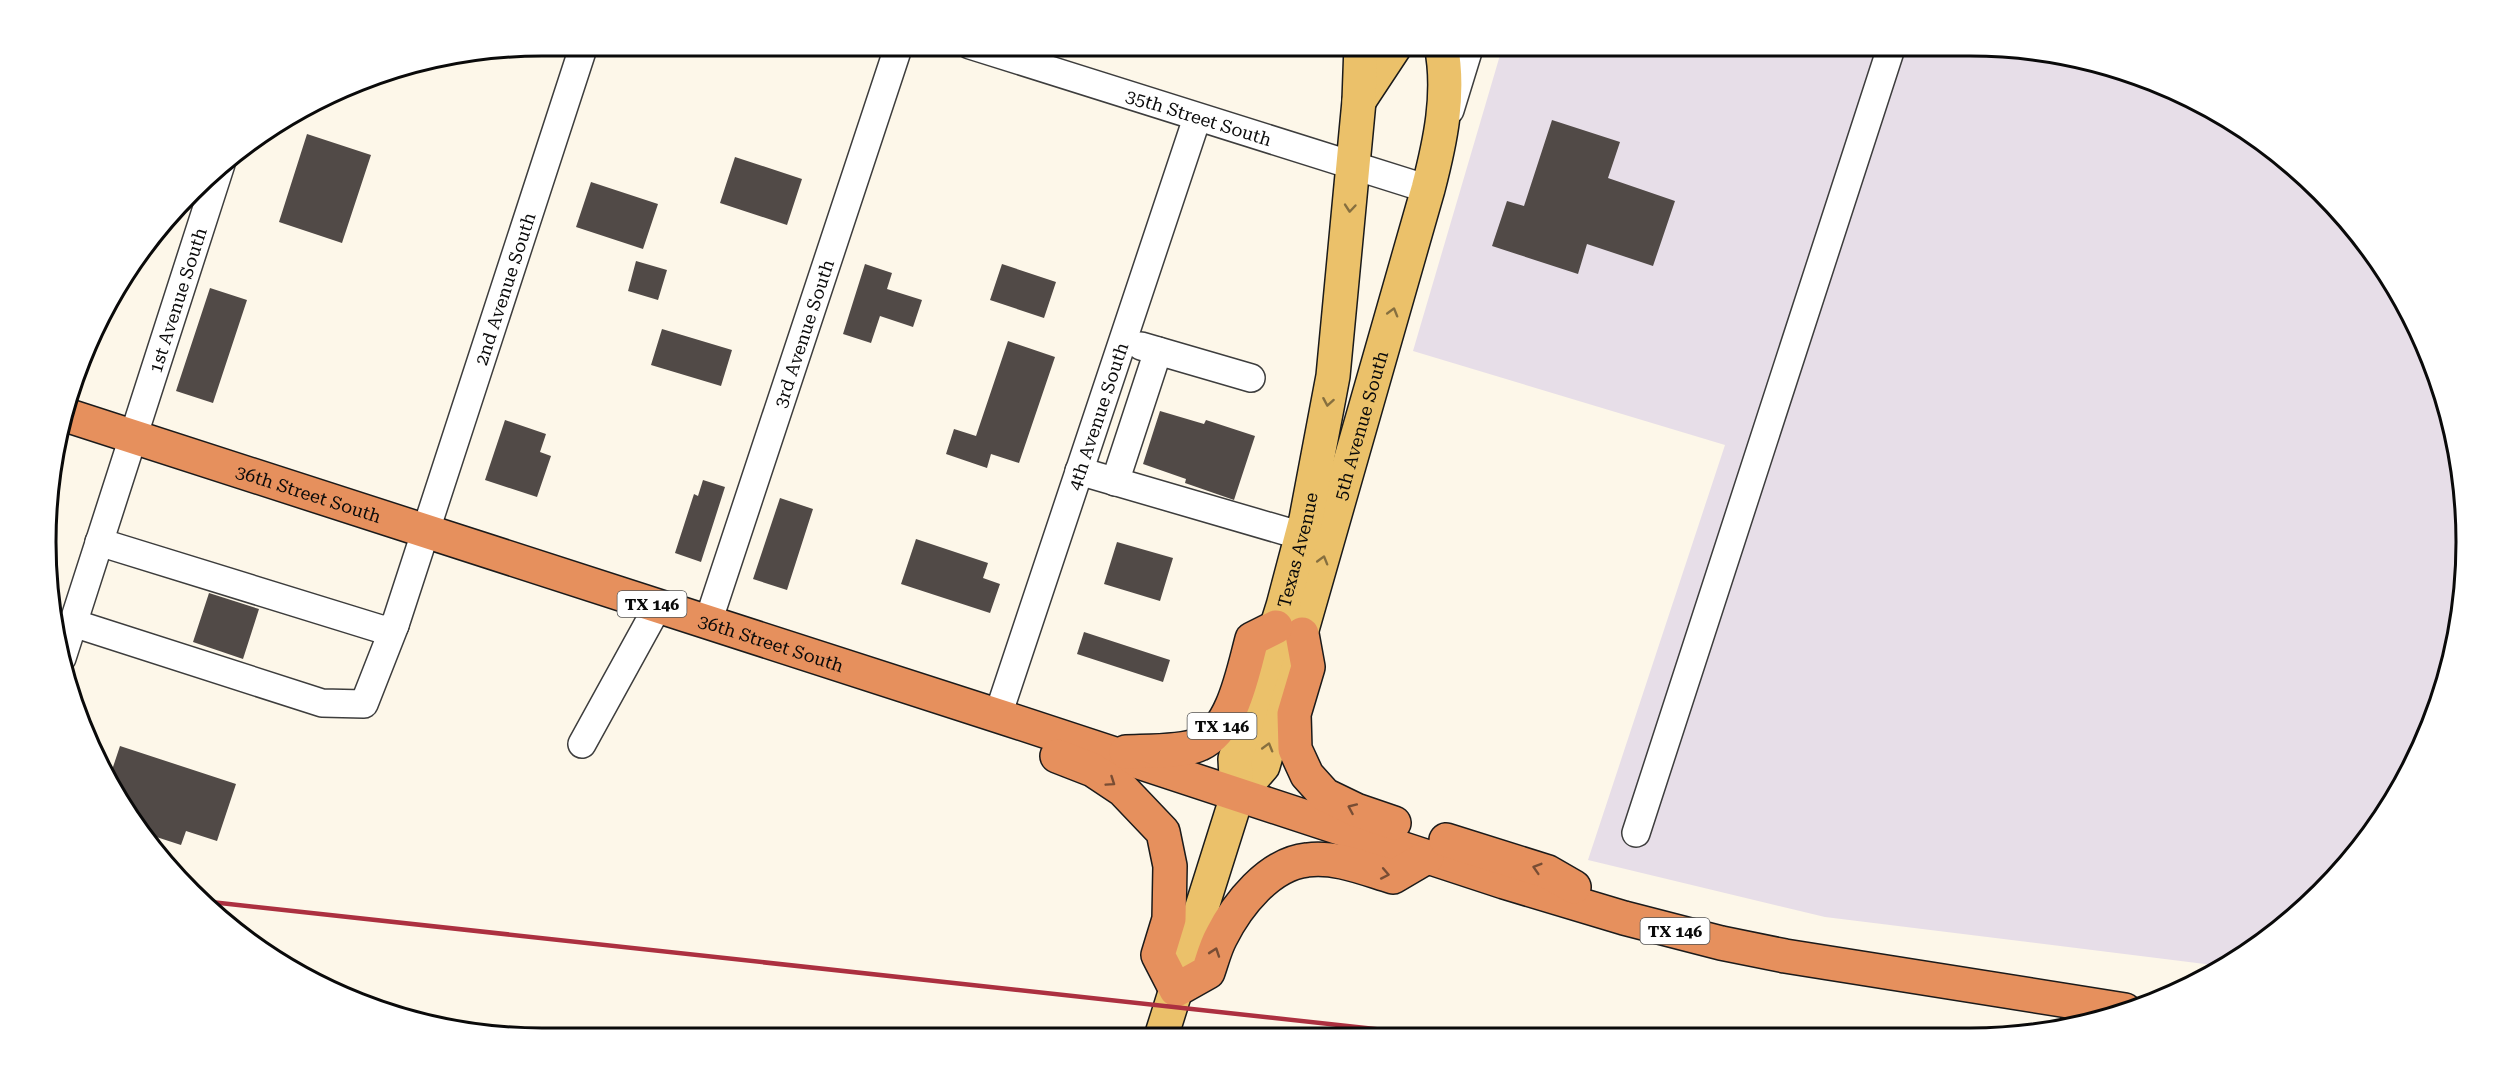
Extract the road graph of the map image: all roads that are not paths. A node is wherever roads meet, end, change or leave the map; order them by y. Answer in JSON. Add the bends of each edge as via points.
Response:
{"nodes":[{"id":1,"x":580,"y":56,"type":"edge"},
{"id":2,"x":895,"y":56,"type":"edge"},
{"id":3,"x":1004,"y":56,"type":"edge"},
{"id":4,"x":1361,"y":56,"type":"edge"},
{"id":5,"x":1389,"y":56,"type":"edge"},
{"id":6,"x":1443,"y":56,"type":"edge"},
{"id":7,"x":1467,"y":56,"type":"edge"},
{"id":8,"x":1888,"y":56,"type":"edge"},
{"id":9,"x":1359,"y":101,"type":"junction"},
{"id":10,"x":1197,"y":118,"type":"junction"},
{"id":11,"x":1441,"y":140,"type":"junction"},
{"id":12,"x":1353,"y":165,"type":"junction"},
{"id":13,"x":215,"y":181,"type":"edge"},
{"id":14,"x":1428,"y":189,"type":"junction"},
{"id":15,"x":1123,"y":340,"type":"junction"},
{"id":16,"x":1158,"y":351,"type":"junction"},
{"id":17,"x":1251,"y":378,"type":"dead end"},
{"id":18,"x":1099,"y":412,"type":"junction"},
{"id":19,"x":72,"y":417,"type":"edge"},
{"id":20,"x":1135,"y":423,"type":"junction"},
{"id":21,"x":132,"y":436,"type":"junction"},
{"id":22,"x":1080,"y":471,"type":"junction"},
{"id":23,"x":1115,"y":482,"type":"junction"},
{"id":24,"x":426,"y":531,"type":"junction"},
{"id":25,"x":1302,"y":536,"type":"junction"},
{"id":26,"x":99,"y":542,"type":"junction"},
{"id":27,"x":658,"y":606,"type":"junction"},
{"id":28,"x":708,"y":622,"type":"junction"},
{"id":29,"x":73,"y":623,"type":"junction"},
{"id":30,"x":395,"y":625,"type":"junction"},
{"id":31,"x":1289,"y":630,"type":"junction"},
{"id":32,"x":67,"y":644,"type":"edge"},
{"id":33,"x":929,"y":693,"type":"junction"},
{"id":34,"x":998,"y":715,"type":"junction"},
{"id":35,"x":582,"y":744,"type":"dead end"},
{"id":36,"x":1110,"y":753,"type":"junction"},
{"id":37,"x":1237,"y":796,"type":"junction"},
{"id":38,"x":1636,"y":833,"type":"dead end"},
{"id":39,"x":1427,"y":857,"type":"junction"},
{"id":40,"x":1624,"y":918,"type":"junction"},
{"id":41,"x":1176,"y":990,"type":"junction"},
{"id":42,"x":2110,"y":1008,"type":"edge"},
{"id":43,"x":1164,"y":1028,"type":"edge"}],
"edges":[{"from":1,"to":24,"type":"street","name":"2nd Avenue South"},
{"from":2,"to":28,"type":"street","name":"3rd Avenue South"},
{"from":3,"to":10,"type":"street","name":"35th Street South"},
{"from":4,"to":9,"type":"main road","name":"Texas Avenue"},
{"from":5,"to":9,"type":"main road"},
{"from":6,"to":11,"type":"main road"},
{"from":7,"to":11,"type":"street","name":"5th Avenue South"},
{"from":8,"to":38,"type":"street"},
{"from":9,"to":12,"type":"main road","name":"Texas Avenue"},
{"from":10,"to":12,"type":"street","name":"35th Street South"},
{"from":10,"to":15,"type":"street","name":"4th Avenue South"},
{"from":11,"to":14,"type":"main road","name":"5th Avenue South"},
{"from":12,"to":14,"type":"street","name":"35th Street South"},
{"from":12,"to":25,"type":"main road","name":"Texas Avenue","one_way":true,"via":[[1332,376]]},
{"from":13,"to":21,"type":"street","name":"1st Avenue South"},
{"from":31,"to":14,"type":"main road","name":"5th Avenue South","one_way":true},
{"from":15,"to":16,"type":"street"},
{"from":15,"to":18,"type":"street","name":"4th Avenue South"},
{"from":16,"to":17,"type":"street"},
{"from":16,"to":20,"type":"street"},
{"from":18,"to":20,"type":"street"},
{"from":18,"to":22,"type":"street","name":"4th Avenue South"},
{"from":19,"to":21,"type":"highway","name":"36th Street South","number":"TX 146"},
{"from":20,"to":23,"type":"street"},
{"from":21,"to":24,"type":"highway","name":"36th Street South","number":"TX 146"},
{"from":21,"to":26,"type":"street","name":"1st Avenue South"},
{"from":22,"to":23,"type":"street"},
{"from":22,"to":34,"type":"street","name":"4th Avenue South"},
{"from":23,"to":25,"type":"street"},
{"from":24,"to":27,"type":"highway","name":"36th Street South","number":"TX 146"},
{"from":24,"to":30,"type":"street","name":"2nd Avenue South"},
{"from":25,"to":31,"type":"main road","name":"Texas Avenue"},
{"from":26,"to":29,"type":"street","name":"1st Avenue South"},
{"from":26,"to":30,"type":"street","via":[[384,630]]},
{"from":27,"to":28,"type":"highway","name":"36th Street South","number":"TX 146"},
{"from":27,"to":35,"type":"street"},
{"from":28,"to":33,"type":"highway","name":"36th Street South","number":"TX 146"},
{"from":29,"to":30,"type":"street","name":"2nd Avenue South","via":[[322,703],[364,705]]},
{"from":29,"to":32,"type":"street","name":"1st Avenue South"},
{"from":31,"to":36,"type":"highway","number":"TX 146","via":[[1252,639],[1221,729],[1199,745]]},
{"from":31,"to":37,"type":"main road","name":"5th Avenue South","via":[[1263,766]]},
{"from":40,"to":31,"type":"highway","one_way":true,"via":[[1548,872],[1356,810],[1325,795],[1307,775],[1295,749],[1294,714],[1308,667]]},
{"from":33,"to":34,"type":"highway","name":"36th Street South","number":"TX 146"},
{"from":33,"to":41,"type":"highway","one_way":true,"via":[[965,726],[1093,770],[1123,790],[1163,832],[1170,866],[1169,919],[1158,955]]},
{"from":34,"to":36,"type":"highway","name":"36th Street South","number":"TX 146"},
{"from":36,"to":37,"type":"highway","name":"36th Street South","number":"TX 146"},
{"from":37,"to":39,"type":"highway","number":"TX 146"},
{"from":37,"to":41,"type":"main road"},
{"from":39,"to":40,"type":"highway","number":"TX 146"},
{"from":41,"to":39,"type":"highway","one_way":true,"via":[[1208,972],[1220,938],[1235,913],[1279,869],[1306,860],[1337,861],[1393,877]]},
{"from":40,"to":42,"type":"highway","number":"TX 146","via":[[1785,956]]},
{"from":41,"to":43,"type":"main road"}]}
